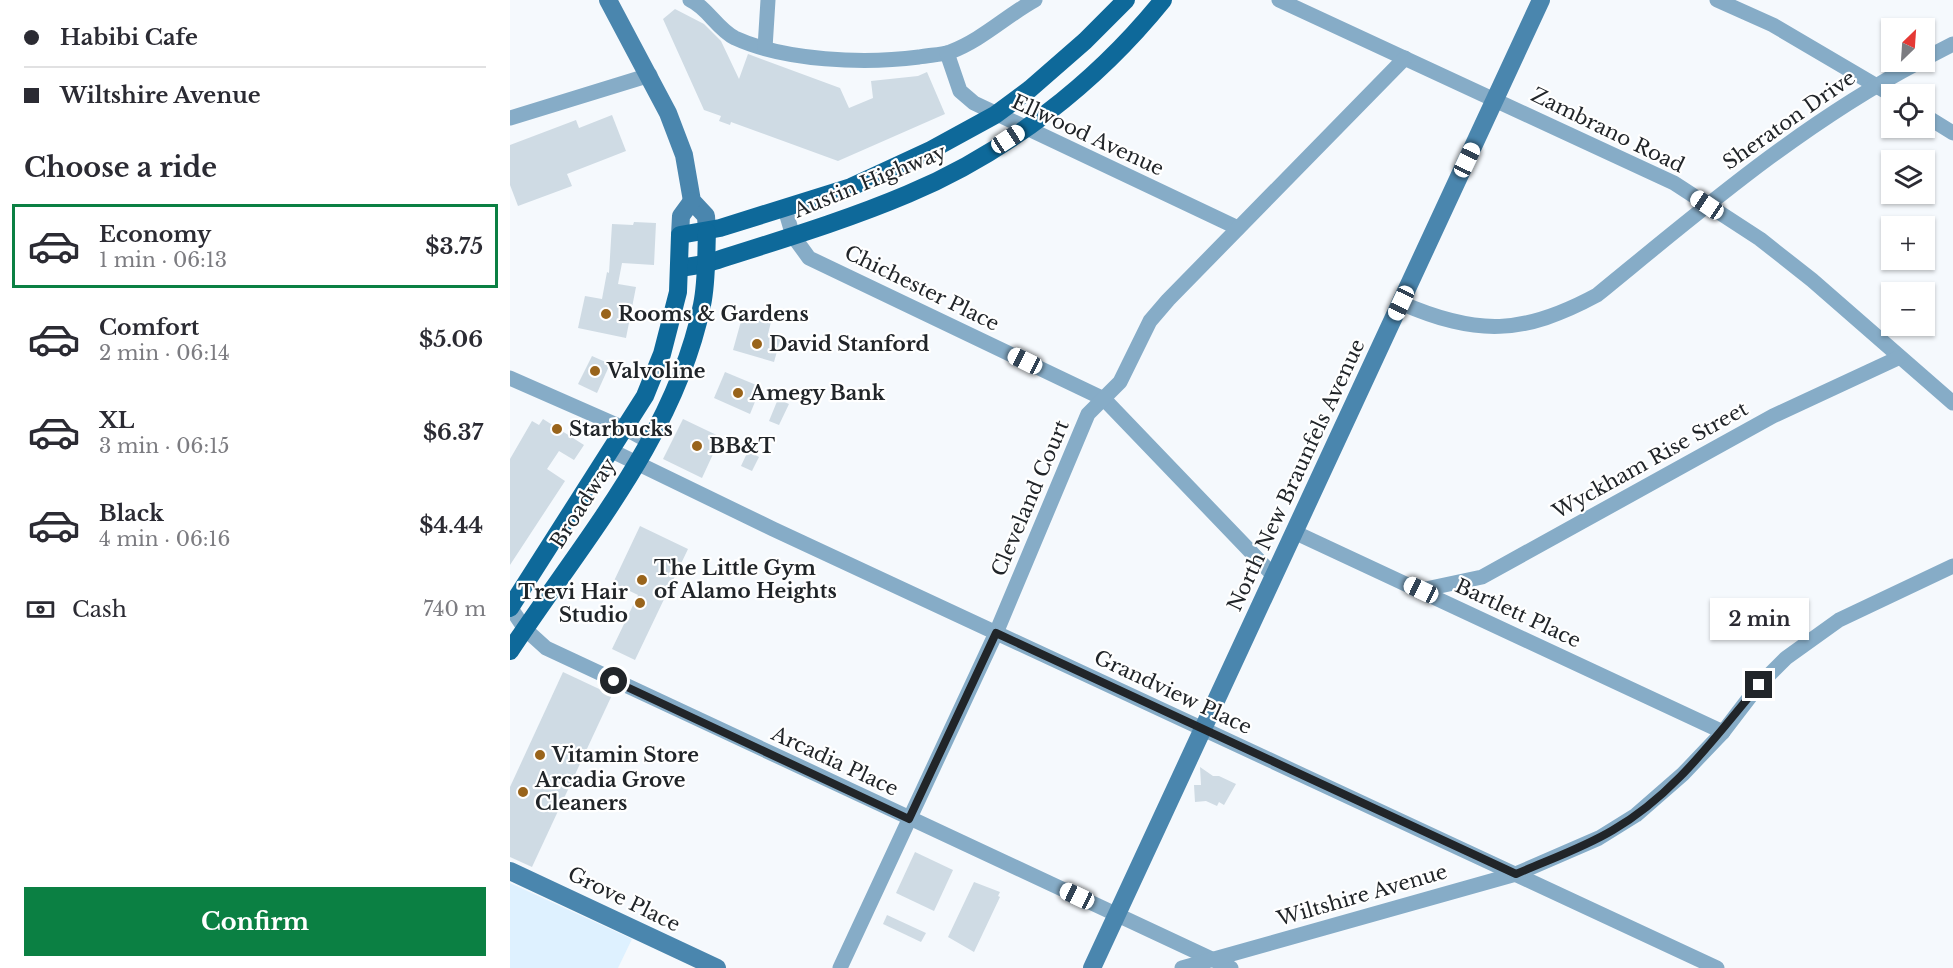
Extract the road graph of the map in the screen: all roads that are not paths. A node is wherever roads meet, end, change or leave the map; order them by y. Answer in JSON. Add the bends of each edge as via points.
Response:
{"nodes":[{"id":1,"x":690,"y":0,"type":"edge"},
{"id":2,"x":768,"y":0,"type":"edge"},
{"id":3,"x":1035,"y":0,"type":"edge"},
{"id":4,"x":1126,"y":0,"type":"edge"},
{"id":5,"x":1163,"y":0,"type":"edge"},
{"id":6,"x":1279,"y":0,"type":"edge"},
{"id":7,"x":1541,"y":0,"type":"edge"},
{"id":8,"x":1717,"y":0,"type":"edge"},
{"id":9,"x":611,"y":1,"type":"edge"},
{"id":10,"x":1953,"y":44,"type":"edge"},
{"id":11,"x":765,"y":48,"type":"junction"},
{"id":12,"x":947,"y":53,"type":"junction"},
{"id":13,"x":1935,"y":53,"type":"edge"},
{"id":14,"x":1405,"y":58,"type":"junction"},
{"id":15,"x":1900,"y":72,"type":"edge"},
{"id":16,"x":651,"y":75,"type":"junction"},
{"id":17,"x":1875,"y":85,"type":"junction"},
{"id":18,"x":1881,"y":89,"type":"edge"},
{"id":19,"x":1495,"y":99,"type":"junction"},
{"id":20,"x":995,"y":115,"type":"junction"},
{"id":21,"x":510,"y":118,"type":"edge"},
{"id":22,"x":1935,"y":122,"type":"edge"},
{"id":23,"x":1024,"y":129,"type":"junction"},
{"id":24,"x":1953,"y":133,"type":"edge"},
{"id":25,"x":692,"y":201,"type":"junction"},
{"id":26,"x":1707,"y":205,"type":"junction"},
{"id":27,"x":785,"y":209,"type":"junction"},
{"id":28,"x":1238,"y":228,"type":"junction"},
{"id":29,"x":707,"y":232,"type":"junction"},
{"id":30,"x":680,"y":235,"type":"junction"},
{"id":31,"x":793,"y":236,"type":"junction"},
{"id":32,"x":705,"y":264,"type":"junction"},
{"id":33,"x":680,"y":268,"type":"junction"},
{"id":34,"x":1401,"y":303,"type":"junction"},
{"id":35,"x":1898,"y":358,"type":"junction"},
{"id":36,"x":510,"y":378,"type":"edge"},
{"id":37,"x":1104,"y":399,"type":"junction"},
{"id":38,"x":1953,"y":403,"type":"edge"},
{"id":39,"x":626,"y":429,"type":"junction"},
{"id":40,"x":648,"y":441,"type":"junction"},
{"id":41,"x":612,"y":451,"type":"junction"},
{"id":42,"x":635,"y":464,"type":"junction"},
{"id":43,"x":1294,"y":532,"type":"junction"},
{"id":44,"x":1953,"y":566,"type":"edge"},
{"id":45,"x":1274,"y":576,"type":"junction"},
{"id":46,"x":1421,"y":590,"type":"junction"},
{"id":47,"x":510,"y":608,"type":"edge"},
{"id":48,"x":525,"y":629,"type":"junction"},
{"id":49,"x":996,"y":633,"type":"junction"},
{"id":50,"x":510,"y":651,"type":"edge"},
{"id":51,"x":1203,"y":729,"type":"junction"},
{"id":52,"x":1723,"y":732,"type":"junction"},
{"id":53,"x":909,"y":819,"type":"junction"},
{"id":54,"x":510,"y":871,"type":"edge"},
{"id":55,"x":1516,"y":874,"type":"junction"},
{"id":56,"x":1117,"y":915,"type":"junction"},
{"id":57,"x":1212,"y":959,"type":"junction"},
{"id":58,"x":717,"y":968,"type":"edge"},
{"id":59,"x":840,"y":968,"type":"edge"},
{"id":60,"x":1092,"y":968,"type":"edge"},
{"id":61,"x":1182,"y":968,"type":"edge"},
{"id":62,"x":1231,"y":968,"type":"edge"},
{"id":63,"x":1717,"y":968,"type":"edge"}],
"edges":[{"from":1,"to":11,"type":"street","via":[[733,37]]},
{"from":2,"to":11,"type":"street"},
{"from":3,"to":12,"type":"street","via":[[979,40]]},
{"from":4,"to":20,"type":"main road","name":"Austin Highway","via":[[1085,41]]},
{"from":5,"to":23,"type":"main road","name":"Austin Highway","via":[[1105,62]]},
{"from":6,"to":14,"type":"street","name":"Zambrano Road"},
{"from":7,"to":19,"type":"street","name":"North New Braunfels Avenue"},
{"from":8,"to":17,"type":"street","via":[[1773,25]]},
{"from":9,"to":16,"type":"street","name":"Broadway"},
{"from":10,"to":13,"type":"street"},
{"from":11,"to":12,"type":"street","via":[[834,60],[868,61]]},
{"from":12,"to":20,"type":"street","name":"Ellwood Avenue","via":[[960,91]]},
{"from":14,"to":19,"type":"street","name":"Zambrano Road"},
{"from":14,"to":28,"type":"street","name":"Cleveland Court"},
{"from":15,"to":17,"type":"street","name":"Sheraton Drive"},
{"from":16,"to":21,"type":"street"},
{"from":16,"to":25,"type":"street","name":"Broadway","via":[[684,155]]},
{"from":17,"to":18,"type":"street"},
{"from":17,"to":26,"type":"street","name":"Sheraton Drive","via":[[1783,145]]},
{"from":19,"to":26,"type":"street","name":"Zambrano Road","via":[[1674,183]]},
{"from":19,"to":34,"type":"street","name":"North New Braunfels Avenue"},
{"from":20,"to":23,"type":"street","name":"Ellwood Avenue"},
{"from":20,"to":27,"type":"main road","name":"Austin Highway","via":[[893,169]]},
{"from":22,"to":24,"type":"street"},
{"from":23,"to":28,"type":"street","name":"Ellwood Avenue"},
{"from":23,"to":31,"type":"main road","name":"Austin Highway","via":[[955,172],[908,194]]},
{"from":25,"to":29,"type":"street","name":"Broadway","via":[[706,216]]},
{"from":25,"to":30,"type":"street","name":"Broadway","via":[[681,216]]},
{"from":26,"to":34,"type":"street","name":"Sheraton Drive","via":[[1597,294],[1551,316],[1509,327],[1484,328],[1430,315]]},
{"from":26,"to":35,"type":"street","name":"Zambrano Road","via":[[1760,239],[1812,280]]},
{"from":27,"to":29,"type":"main road","name":"Austin Highway"},
{"from":27,"to":31,"type":"street","name":"Chichester Place"},
{"from":28,"to":37,"type":"street","name":"Cleveland Court","via":[[1150,321],[1120,382]]},
{"from":29,"to":30,"type":"main road","name":"Austin Highway"},
{"from":29,"to":32,"type":"main road","name":"Broadway"},
{"from":30,"to":33,"type":"main road","name":"Broadway"},
{"from":31,"to":32,"type":"main road","name":"Austin Highway"},
{"from":31,"to":37,"type":"street","name":"Chichester Place","via":[[809,258]]},
{"from":32,"to":33,"type":"main road","name":"Austin Highway"},
{"from":32,"to":40,"type":"main road","name":"Broadway","via":[[703,302],[686,361]]},
{"from":33,"to":39,"type":"main road","name":"Broadway","via":[[662,354]]},
{"from":34,"to":43,"type":"street","name":"North New Braunfels Avenue"},
{"from":35,"to":38,"type":"street","name":"Zambrano Road"},
{"from":35,"to":46,"type":"street","name":"Wyckham Rise Street","via":[[1773,416],[1482,577]]},
{"from":36,"to":39,"type":"street"},
{"from":37,"to":45,"type":"street","name":"Chichester Place"},
{"from":37,"to":49,"type":"street","name":"Cleveland Court","via":[[1088,414]]},
{"from":39,"to":40,"type":"street"},
{"from":39,"to":41,"type":"main road","name":"Broadway"},
{"from":40,"to":42,"type":"main road","name":"Broadway"},
{"from":41,"to":42,"type":"street","name":"Grandview Place"},
{"from":41,"to":47,"type":"main road","name":"Broadway"},
{"from":42,"to":48,"type":"main road","name":"Broadway"},
{"from":42,"to":49,"type":"street","name":"Grandview Place"},
{"from":43,"to":45,"type":"street","name":"North New Braunfels Avenue"},
{"from":43,"to":46,"type":"street","name":"Bartlett Place"},
{"from":44,"to":52,"type":"street","name":"Wiltshire Avenue","via":[[1839,620],[1786,658],[1759,685]]},
{"from":45,"to":51,"type":"street","name":"North New Braunfels Avenue"},
{"from":46,"to":52,"type":"street","name":"Bartlett Place"},
{"from":47,"to":48,"type":"street","name":"Arcadia Place"},
{"from":48,"to":50,"type":"main road","name":"Broadway"},
{"from":48,"to":53,"type":"street","name":"Arcadia Place","via":[[554,652]]},
{"from":49,"to":51,"type":"street","name":"Grandview Place"},
{"from":49,"to":53,"type":"street","name":"Cleveland Court"},
{"from":51,"to":55,"type":"street","name":"Grandview Place"},
{"from":51,"to":56,"type":"street","name":"North New Braunfels Avenue"},
{"from":52,"to":55,"type":"street","name":"Wiltshire Avenue","via":[[1636,815],[1599,837]]},
{"from":53,"to":56,"type":"street","name":"Arcadia Place"},
{"from":53,"to":59,"type":"street","name":"Cleveland Court"},
{"from":54,"to":58,"type":"street","name":"Grove Place"},
{"from":55,"to":57,"type":"street","name":"Wiltshire Avenue"},
{"from":55,"to":63,"type":"street","name":"Grandview Place"},
{"from":56,"to":57,"type":"street","name":"Arcadia Place"},
{"from":56,"to":60,"type":"street","name":"North New Braunfels Avenue"},
{"from":57,"to":61,"type":"street","name":"Wiltshire Avenue"},
{"from":57,"to":62,"type":"street","name":"Arcadia Place"}]}
